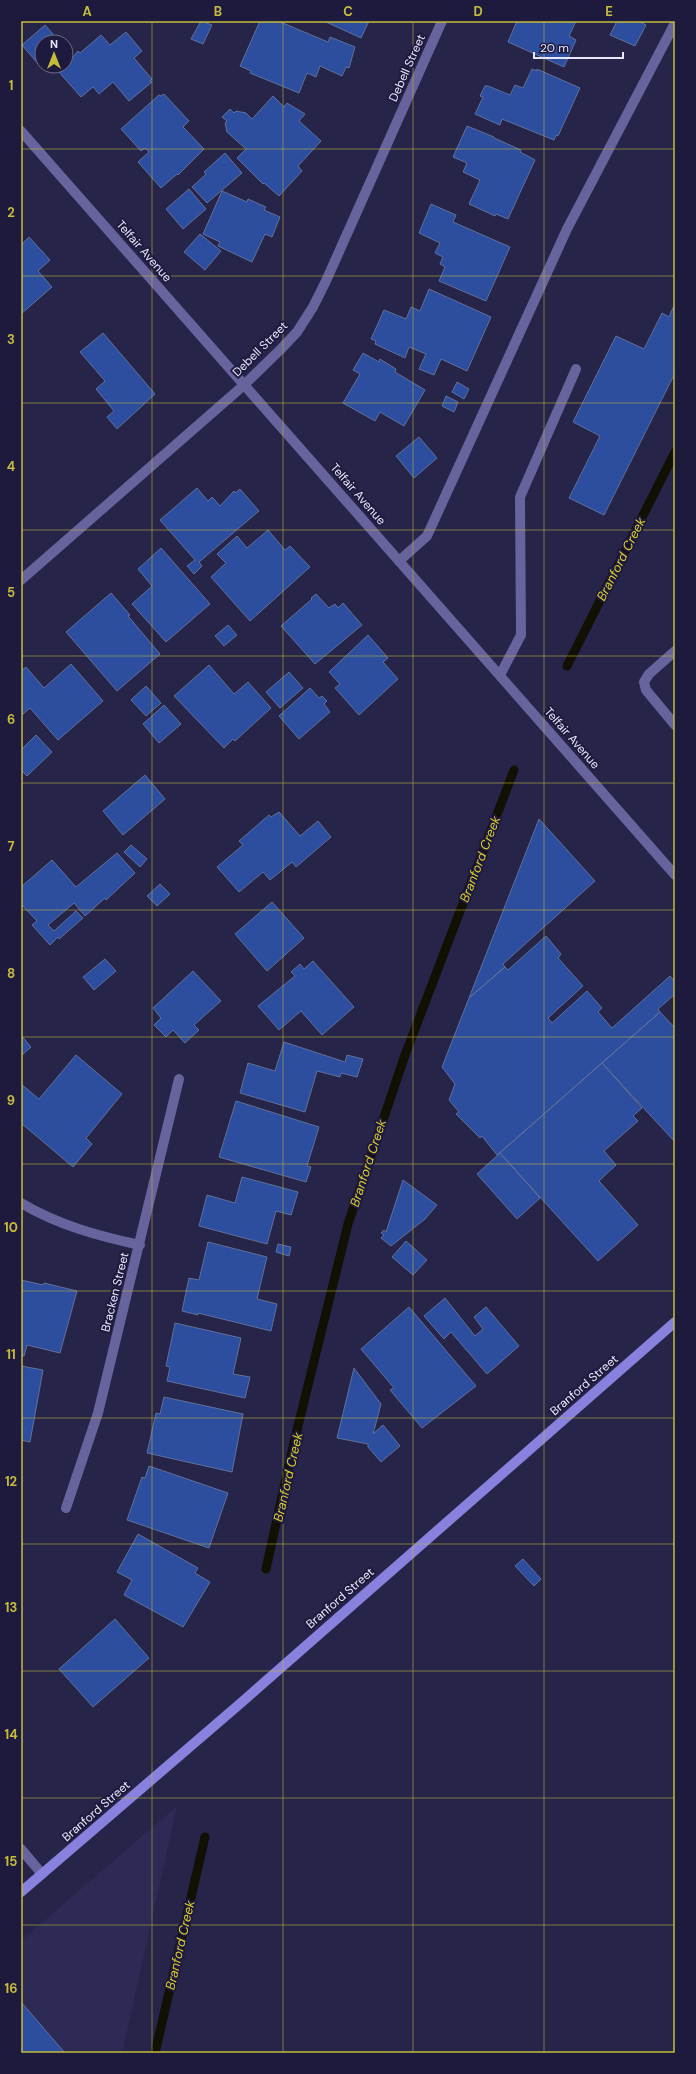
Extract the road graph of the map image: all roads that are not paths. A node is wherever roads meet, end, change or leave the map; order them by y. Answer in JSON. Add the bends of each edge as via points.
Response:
{"nodes":[{"id":1,"x":442,"y":21,"type":"edge"},
{"id":2,"x":675,"y":23,"type":"edge"},
{"id":3,"x":21,"y":132,"type":"edge"},
{"id":4,"x":576,"y":369,"type":"dead end"},
{"id":5,"x":244,"y":385,"type":"junction"},
{"id":6,"x":399,"y":561,"type":"junction"},
{"id":7,"x":21,"y":580,"type":"edge"},
{"id":8,"x":675,"y":651,"type":"edge"},
{"id":9,"x":500,"y":675,"type":"junction"},
{"id":10,"x":675,"y":725,"type":"edge"},
{"id":11,"x":675,"y":875,"type":"edge"},
{"id":12,"x":179,"y":1080,"type":"dead end"},
{"id":13,"x":21,"y":1203,"type":"edge"},
{"id":14,"x":140,"y":1245,"type":"junction"},
{"id":15,"x":675,"y":1322,"type":"edge"},
{"id":16,"x":66,"y":1508,"type":"dead end"},
{"id":17,"x":21,"y":1849,"type":"edge"},
{"id":18,"x":42,"y":1874,"type":"junction"},
{"id":19,"x":21,"y":1892,"type":"edge"}],
"edges":[{"from":1,"to":5,"type":"street","name":"Debell Street","via":[[313,307],[297,332]]},
{"from":2,"to":6,"type":"street","via":[[567,229],[427,536]]},
{"from":3,"to":5,"type":"street","name":"Telfair Avenue"},
{"from":4,"to":9,"type":"street","via":[[520,497],[521,635]]},
{"from":5,"to":6,"type":"street","name":"Telfair Avenue"},
{"from":5,"to":7,"type":"street","name":"Debell Street"},
{"from":6,"to":9,"type":"street","name":"Telfair Avenue"},
{"from":8,"to":10,"type":"street","via":[[649,674],[644,682],[646,690]]},
{"from":9,"to":11,"type":"street","name":"Telfair Avenue"},
{"from":12,"to":14,"type":"street","name":"Bracken Street"},
{"from":13,"to":14,"type":"street","via":[[38,1213],[91,1234]]},
{"from":14,"to":16,"type":"street","name":"Bracken Street","via":[[98,1413]]},
{"from":15,"to":18,"type":"main road","name":"Branford Street"},
{"from":17,"to":18,"type":"street"},
{"from":18,"to":19,"type":"main road","name":"Branford Street"}]}
